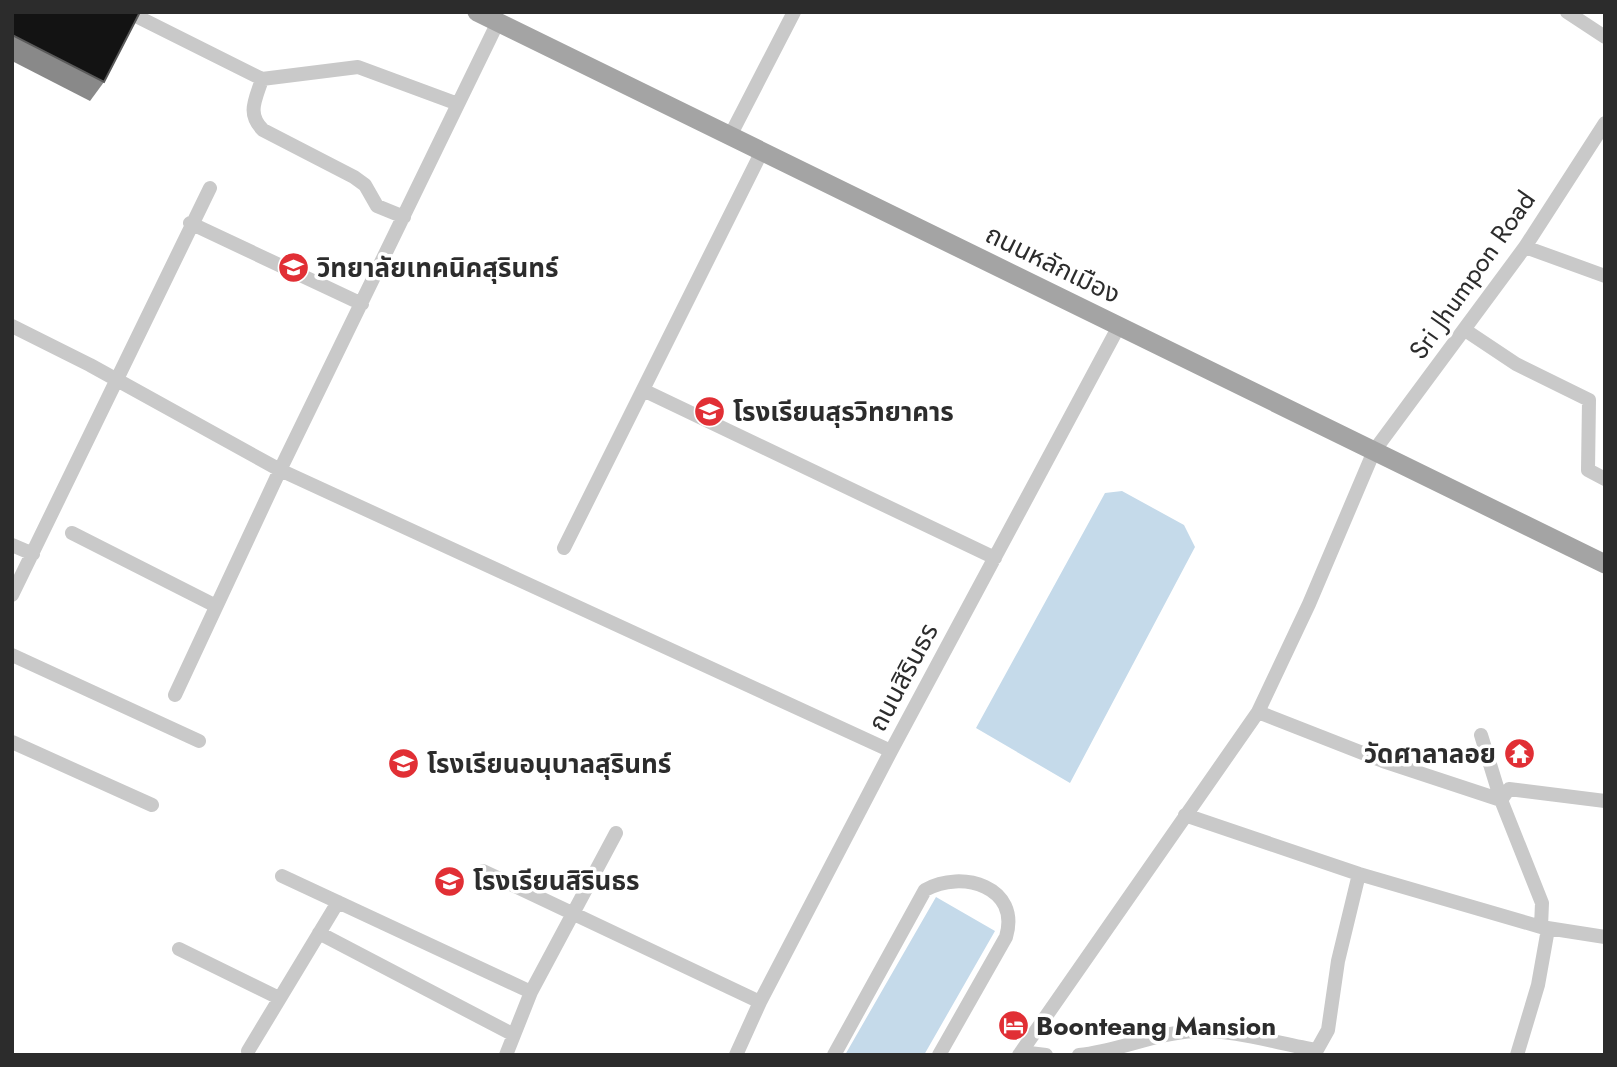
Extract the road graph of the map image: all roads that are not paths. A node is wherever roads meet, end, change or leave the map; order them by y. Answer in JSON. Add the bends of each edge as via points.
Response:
{"nodes":[{"id":1,"x":128,"y":12,"type":"edge"},
{"id":2,"x":477,"y":12,"type":"edge"},
{"id":3,"x":794,"y":12,"type":"edge"},
{"id":4,"x":1567,"y":12,"type":"edge"},
{"id":5,"x":498,"y":22,"type":"junction"},
{"id":6,"x":1605,"y":37,"type":"edge"},
{"id":7,"x":262,"y":79,"type":"junction"},
{"id":8,"x":458,"y":104,"type":"junction"},
{"id":9,"x":1604,"y":125,"type":"edge"},
{"id":10,"x":730,"y":136,"type":"junction"},
{"id":11,"x":762,"y":151,"type":"junction"},
{"id":12,"x":210,"y":188,"type":"dead end"},
{"id":13,"x":404,"y":217,"type":"junction"},
{"id":14,"x":190,"y":223,"type":"junction"},
{"id":15,"x":1525,"y":247,"type":"junction"},
{"id":16,"x":1605,"y":276,"type":"edge"},
{"id":17,"x":362,"y":304,"type":"junction"},
{"id":18,"x":12,"y":326,"type":"edge"},
{"id":19,"x":1119,"y":326,"type":"junction"},
{"id":20,"x":1465,"y":330,"type":"junction"},
{"id":21,"x":117,"y":379,"type":"junction"},
{"id":22,"x":643,"y":390,"type":"junction"},
{"id":23,"x":1374,"y":451,"type":"junction"},
{"id":24,"x":280,"y":470,"type":"junction"},
{"id":25,"x":1605,"y":479,"type":"edge"},
{"id":26,"x":72,"y":533,"type":"dead end"},
{"id":27,"x":12,"y":545,"type":"edge"},
{"id":28,"x":564,"y":548,"type":"dead end"},
{"id":29,"x":33,"y":554,"type":"junction"},
{"id":30,"x":995,"y":558,"type":"junction"},
{"id":31,"x":1605,"y":564,"type":"edge"},
{"id":32,"x":12,"y":595,"type":"edge"},
{"id":33,"x":216,"y":607,"type":"junction"},
{"id":34,"x":12,"y":655,"type":"edge"},
{"id":35,"x":175,"y":695,"type":"dead end"},
{"id":36,"x":1258,"y":712,"type":"junction"},
{"id":37,"x":1481,"y":735,"type":"dead end"},
{"id":38,"x":199,"y":741,"type":"dead end"},
{"id":39,"x":12,"y":742,"type":"edge"},
{"id":40,"x":891,"y":751,"type":"junction"},
{"id":41,"x":1500,"y":800,"type":"junction"},
{"id":42,"x":1605,"y":801,"type":"edge"},
{"id":43,"x":152,"y":805,"type":"dead end"},
{"id":44,"x":1185,"y":815,"type":"junction"},
{"id":45,"x":616,"y":833,"type":"dead end"},
{"id":46,"x":483,"y":871,"type":"dead end"},
{"id":47,"x":1359,"y":874,"type":"junction"},
{"id":48,"x":282,"y":876,"type":"dead end"},
{"id":49,"x":338,"y":902,"type":"junction"},
{"id":50,"x":572,"y":916,"type":"junction"},
{"id":51,"x":1545,"y":928,"type":"junction"},
{"id":52,"x":319,"y":933,"type":"junction"},
{"id":53,"x":1605,"y":937,"type":"edge"},
{"id":54,"x":179,"y":950,"type":"dead end"},
{"id":55,"x":531,"y":992,"type":"junction"},
{"id":56,"x":279,"y":998,"type":"junction"},
{"id":57,"x":760,"y":1002,"type":"junction"},
{"id":58,"x":514,"y":1035,"type":"junction"},
{"id":59,"x":248,"y":1051,"type":"dead end"},
{"id":60,"x":1315,"y":1053,"type":"edge"},
{"id":61,"x":1020,"y":1054,"type":"edge"},
{"id":62,"x":506,"y":1055,"type":"edge"},
{"id":63,"x":736,"y":1055,"type":"edge"},
{"id":64,"x":834,"y":1055,"type":"edge"},
{"id":65,"x":939,"y":1055,"type":"edge"},
{"id":66,"x":1046,"y":1055,"type":"edge"},
{"id":67,"x":1079,"y":1055,"type":"edge"},
{"id":68,"x":1517,"y":1055,"type":"edge"}],
"edges":[{"from":1,"to":7,"type":"street"},
{"from":2,"to":5,"type":"main road","name":"ถนนหลักเมือง"},
{"from":3,"to":10,"type":"street"},
{"from":4,"to":6,"type":"street"},
{"from":5,"to":8,"type":"street"},
{"from":5,"to":10,"type":"main road","name":"ถนนหลักเมือง"},
{"from":7,"to":8,"type":"street","via":[[358,66]]},
{"from":7,"to":13,"type":"street","via":[[252,109],[263,130],[354,177],[365,185],[373,202]]},
{"from":8,"to":13,"type":"street"},
{"from":9,"to":15,"type":"street","name":"Sri Jhumpon Road"},
{"from":10,"to":11,"type":"main road","name":"ถนนหลักเมือง"},
{"from":11,"to":19,"type":"main road","name":"ถนนหลักเมือง"},
{"from":11,"to":22,"type":"street"},
{"from":12,"to":14,"type":"street"},
{"from":13,"to":17,"type":"street"},
{"from":14,"to":17,"type":"street"},
{"from":14,"to":21,"type":"street"},
{"from":15,"to":16,"type":"street"},
{"from":15,"to":20,"type":"street","name":"Sri Jhumpon Road"},
{"from":17,"to":24,"type":"street"},
{"from":18,"to":21,"type":"street"},
{"from":19,"to":23,"type":"main road","name":"ถนนหลักเมือง"},
{"from":19,"to":30,"type":"street","name":"ถนนสิรินธร"},
{"from":20,"to":23,"type":"street","name":"Sri Jhumpon Road"},
{"from":20,"to":25,"type":"street","via":[[1516,364],[1589,400],[1588,470]]},
{"from":21,"to":24,"type":"street"},
{"from":21,"to":29,"type":"street"},
{"from":22,"to":28,"type":"street"},
{"from":22,"to":30,"type":"street"},
{"from":23,"to":31,"type":"main road","name":"ถนนหลักเมือง"},
{"from":23,"to":36,"type":"street","name":"Sri Jhumpon Road"},
{"from":24,"to":33,"type":"street"},
{"from":24,"to":40,"type":"street"},
{"from":26,"to":33,"type":"street"},
{"from":27,"to":29,"type":"street"},
{"from":29,"to":32,"type":"street"},
{"from":30,"to":40,"type":"street","name":"ถนนสิรินธร"},
{"from":33,"to":35,"type":"street"},
{"from":34,"to":38,"type":"street"},
{"from":36,"to":41,"type":"street"},
{"from":36,"to":44,"type":"street","name":"Sri Jhumpon Road"},
{"from":37,"to":41,"type":"street"},
{"from":39,"to":43,"type":"street"},
{"from":40,"to":57,"type":"street","name":"ถนนสิรินธร"},
{"from":41,"to":42,"type":"street","via":[[1509,789]]},
{"from":41,"to":51,"type":"street","via":[[1542,903]]},
{"from":44,"to":47,"type":"street"},
{"from":44,"to":61,"type":"street","name":"Sri Jhumpon Road"},
{"from":45,"to":50,"type":"street"},
{"from":46,"to":50,"type":"street"},
{"from":47,"to":51,"type":"street"},
{"from":47,"to":60,"type":"street","via":[[1338,961],[1328,1030]]},
{"from":48,"to":49,"type":"street"},
{"from":49,"to":52,"type":"street"},
{"from":49,"to":55,"type":"street"},
{"from":50,"to":55,"type":"street"},
{"from":50,"to":57,"type":"street"},
{"from":51,"to":53,"type":"street"},
{"from":51,"to":68,"type":"street","via":[[1538,985]]},
{"from":52,"to":56,"type":"street"},
{"from":52,"to":58,"type":"street"},
{"from":54,"to":56,"type":"street"},
{"from":55,"to":58,"type":"street"},
{"from":56,"to":59,"type":"street"},
{"from":57,"to":63,"type":"street","name":"ถนนสิรินธร"},
{"from":58,"to":62,"type":"street"},
{"from":60,"to":67,"type":"street","via":[[1196,1031]]},
{"from":61,"to":66,"type":"street"},
{"from":64,"to":65,"type":"street","via":[[925,890],[941,881],[975,882],[999,898],[1011,921]]}]}
